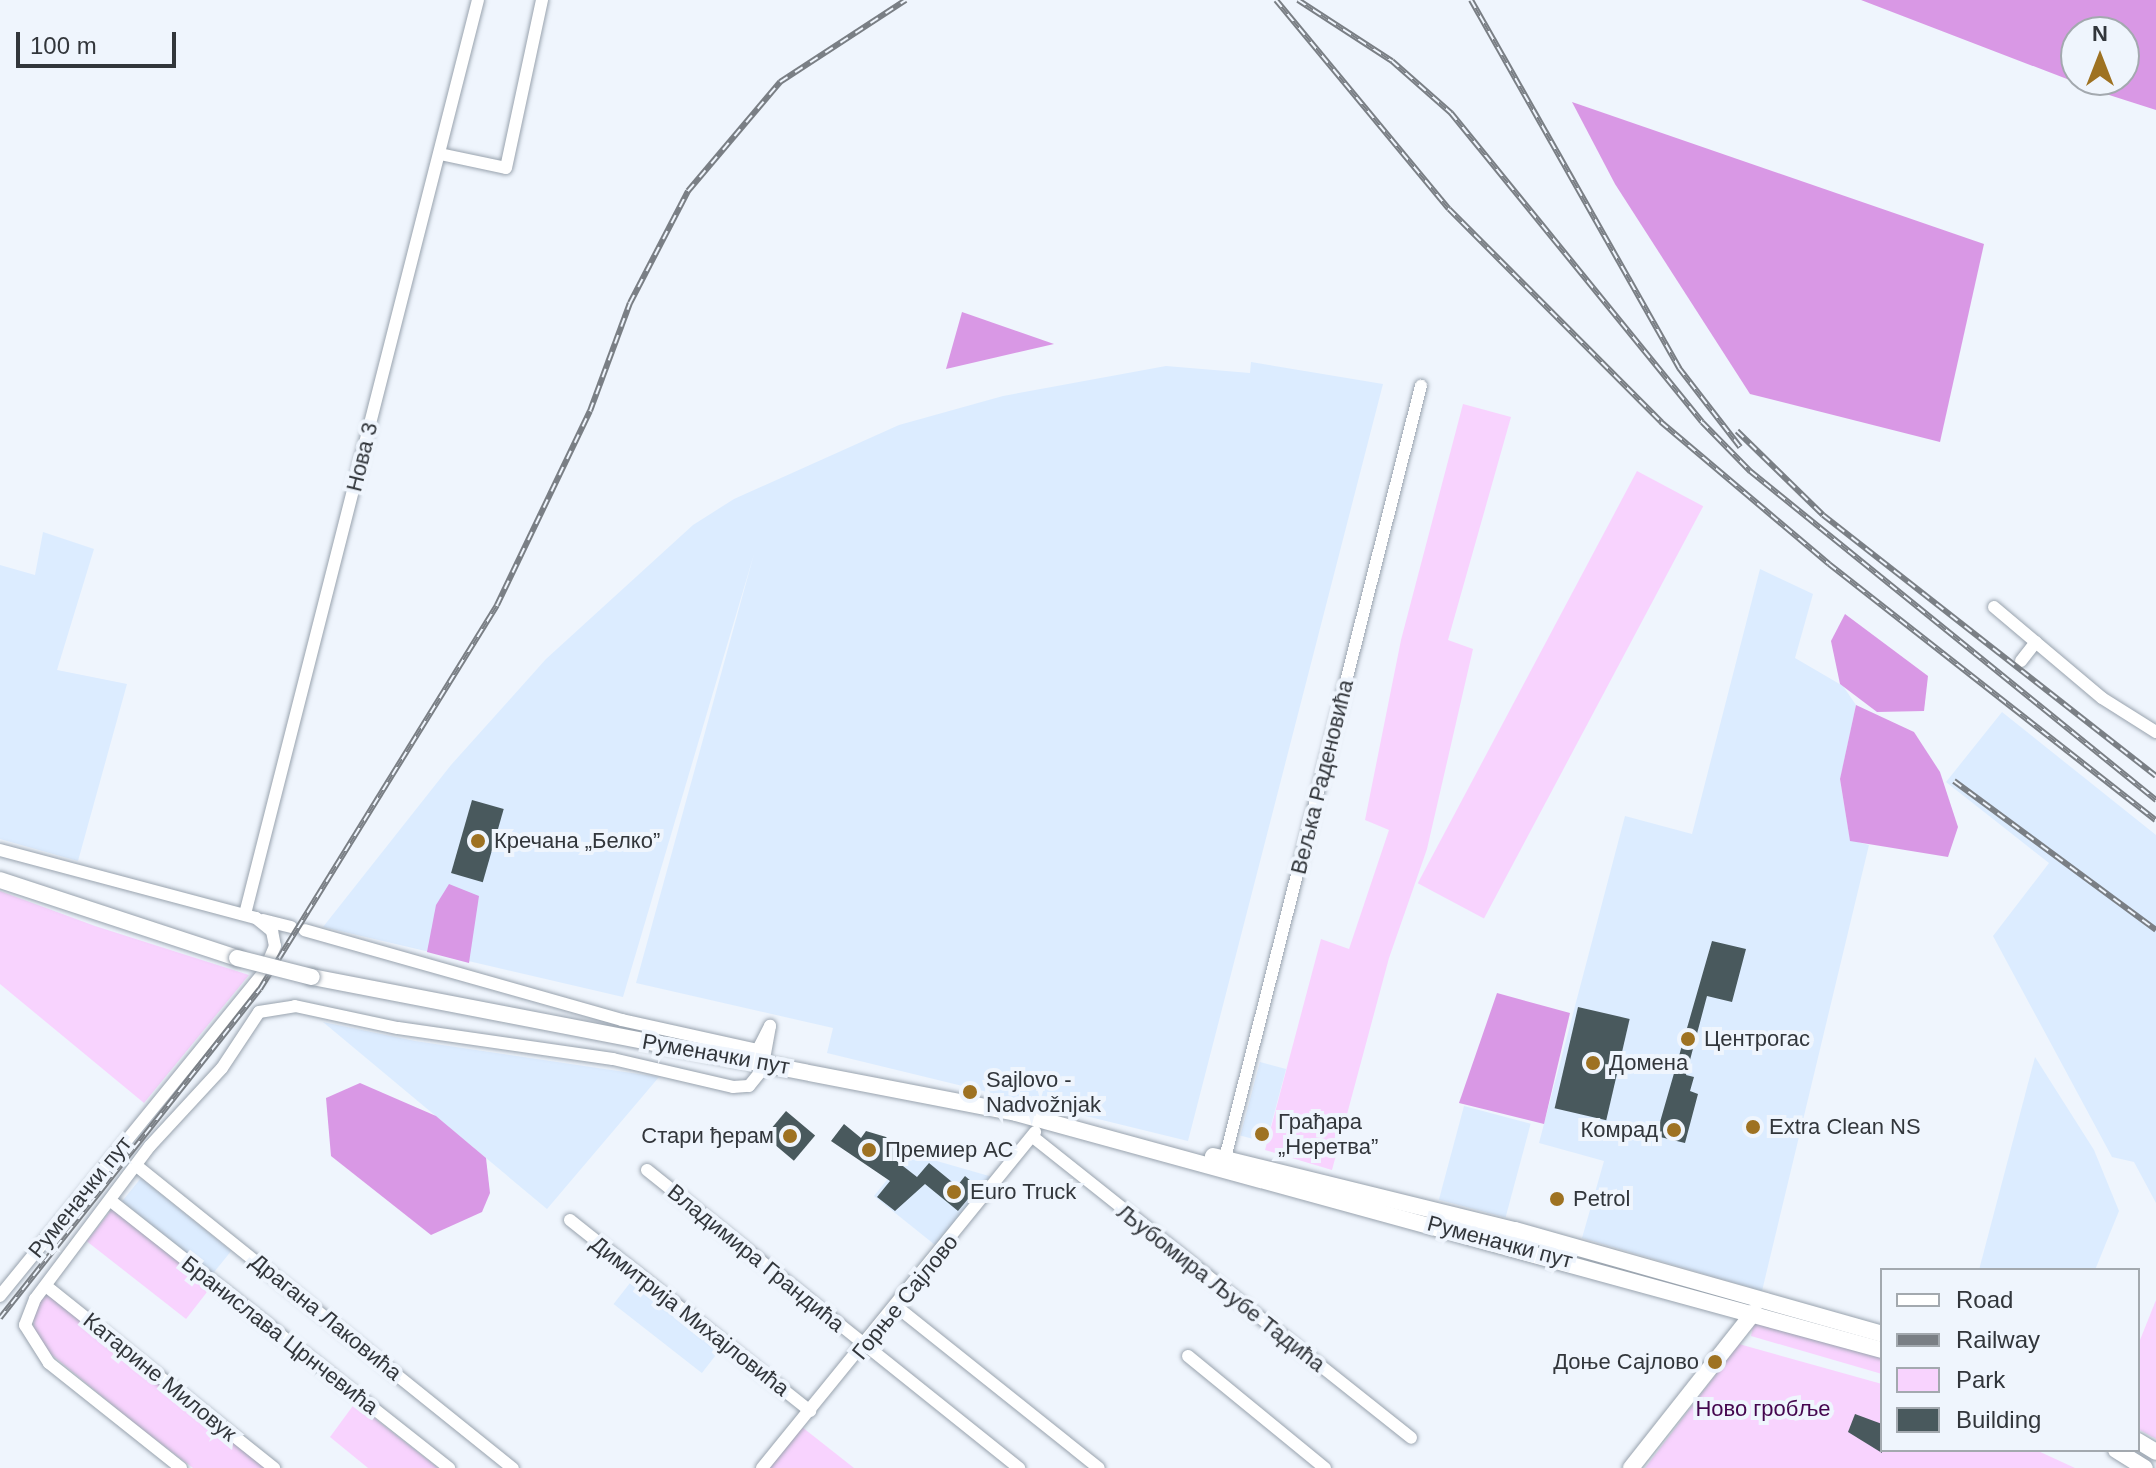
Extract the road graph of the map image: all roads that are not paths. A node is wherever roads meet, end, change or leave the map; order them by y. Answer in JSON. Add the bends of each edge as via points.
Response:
{"nodes":[{"id":1,"x":478,"y":0,"type":"edge"},
{"id":2,"x":542,"y":0,"type":"edge"},
{"id":3,"x":440,"y":154,"type":"junction"},
{"id":4,"x":1421,"y":386,"type":"dead end"},
{"id":5,"x":1994,"y":607,"type":"dead end"},
{"id":6,"x":2036,"y":642,"type":"junction"},
{"id":7,"x":2021,"y":661,"type":"dead end"},
{"id":8,"x":2156,"y":732,"type":"edge"},
{"id":9,"x":0,"y":850,"type":"edge"},
{"id":10,"x":0,"y":880,"type":"edge"},
{"id":11,"x":245,"y":914,"type":"junction"},
{"id":12,"x":259,"y":919,"type":"junction"},
{"id":13,"x":763,"y":1061,"type":"junction"},
{"id":14,"x":1040,"y":1120,"type":"junction"},
{"id":15,"x":1033,"y":1137,"type":"junction"},
{"id":16,"x":1224,"y":1164,"type":"junction"},
{"id":17,"x":138,"y":1167,"type":"junction"},
{"id":18,"x":647,"y":1170,"type":"dead end"},
{"id":19,"x":1277,"y":1176,"type":"junction"},
{"id":20,"x":111,"y":1201,"type":"junction"},
{"id":21,"x":570,"y":1220,"type":"dead end"},
{"id":22,"x":46,"y":1286,"type":"junction"},
{"id":23,"x":0,"y":1296,"type":"edge"},
{"id":24,"x":897,"y":1307,"type":"junction"},
{"id":25,"x":1754,"y":1312,"type":"junction"},
{"id":26,"x":1880,"y":1333,"type":"edge"},
{"id":27,"x":865,"y":1347,"type":"junction"},
{"id":28,"x":1880,"y":1349,"type":"edge"},
{"id":29,"x":1188,"y":1356,"type":"dead end"},
{"id":30,"x":810,"y":1411,"type":"junction"},
{"id":31,"x":1411,"y":1438,"type":"dead end"},
{"id":32,"x":2119,"y":1452,"type":"edge"},
{"id":33,"x":181,"y":1468,"type":"edge"},
{"id":34,"x":274,"y":1468,"type":"edge"},
{"id":35,"x":449,"y":1468,"type":"edge"},
{"id":36,"x":513,"y":1468,"type":"edge"},
{"id":37,"x":762,"y":1468,"type":"edge"},
{"id":38,"x":1019,"y":1468,"type":"edge"},
{"id":39,"x":1099,"y":1468,"type":"edge"},
{"id":40,"x":1325,"y":1468,"type":"edge"},
{"id":41,"x":1631,"y":1468,"type":"edge"},
{"id":42,"x":2145,"y":1468,"type":"edge"}],
"edges":[{"from":1,"to":3,"type":"street","name":"Нова 3"},
{"from":2,"to":3,"type":"street","via":[[506,168]]},
{"from":3,"to":11,"type":"street","name":"Нова 3"},
{"from":4,"to":16,"type":"street","name":"Вељка Раденовића"},
{"from":5,"to":6,"type":"street"},
{"from":6,"to":7,"type":"street"},
{"from":6,"to":8,"type":"street","via":[[2102,698]]},
{"from":9,"to":11,"type":"street"},
{"from":10,"to":13,"type":"main road","name":"Руменачки пут","bridge":true,"via":[[237,958],[312,977]]},
{"from":11,"to":12,"type":"street"},
{"from":12,"to":13,"type":"street","via":[[622,1020],[758,1050],[770,1026]]},
{"from":12,"to":23,"type":"street","name":"Руменачки пут","via":[[274,938],[264,972]]},
{"from":13,"to":14,"type":"main road","name":"Руменачки пут"},
{"from":13,"to":17,"type":"street","via":[[756,1081],[733,1087],[613,1059],[273,1006],[255,1015],[222,1068]]},
{"from":14,"to":15,"type":"street","name":"Горње Сајлово"},
{"from":14,"to":16,"type":"main road","name":"Руменачки пут"},
{"from":15,"to":24,"type":"street","name":"Горње Сајлово"},
{"from":15,"to":31,"type":"street","name":"Љубомира Љубе Тадића"},
{"from":16,"to":19,"type":"main road","name":"Руменачки пут"},
{"from":17,"to":20,"type":"street"},
{"from":17,"to":36,"type":"street","name":"Драгана Лаковића"},
{"from":18,"to":27,"type":"street","name":"Владимира Грандића"},
{"from":19,"to":25,"type":"main road","name":"Руменачки пут"},
{"from":19,"to":26,"type":"main road","name":"Руменачки пут"},
{"from":20,"to":22,"type":"street"},
{"from":20,"to":35,"type":"street","name":"Бранислава Црнчевића"},
{"from":21,"to":30,"type":"street","name":"Димитрија Михајловића"},
{"from":22,"to":33,"type":"street","via":[[25,1325],[36,1350]]},
{"from":22,"to":34,"type":"street","name":"Катарине Миловук"},
{"from":24,"to":27,"type":"street","name":"Горње Сајлово"},
{"from":24,"to":39,"type":"street"},
{"from":25,"to":28,"type":"main road","name":"Руменачки пут"},
{"from":25,"to":41,"type":"main road"},
{"from":27,"to":30,"type":"street","name":"Горње Сајлово"},
{"from":27,"to":38,"type":"street","name":"Владимира Грандића"},
{"from":29,"to":40,"type":"street"},
{"from":30,"to":37,"type":"street","name":"Горње Сајлово"},
{"from":32,"to":42,"type":"main road"}]}
